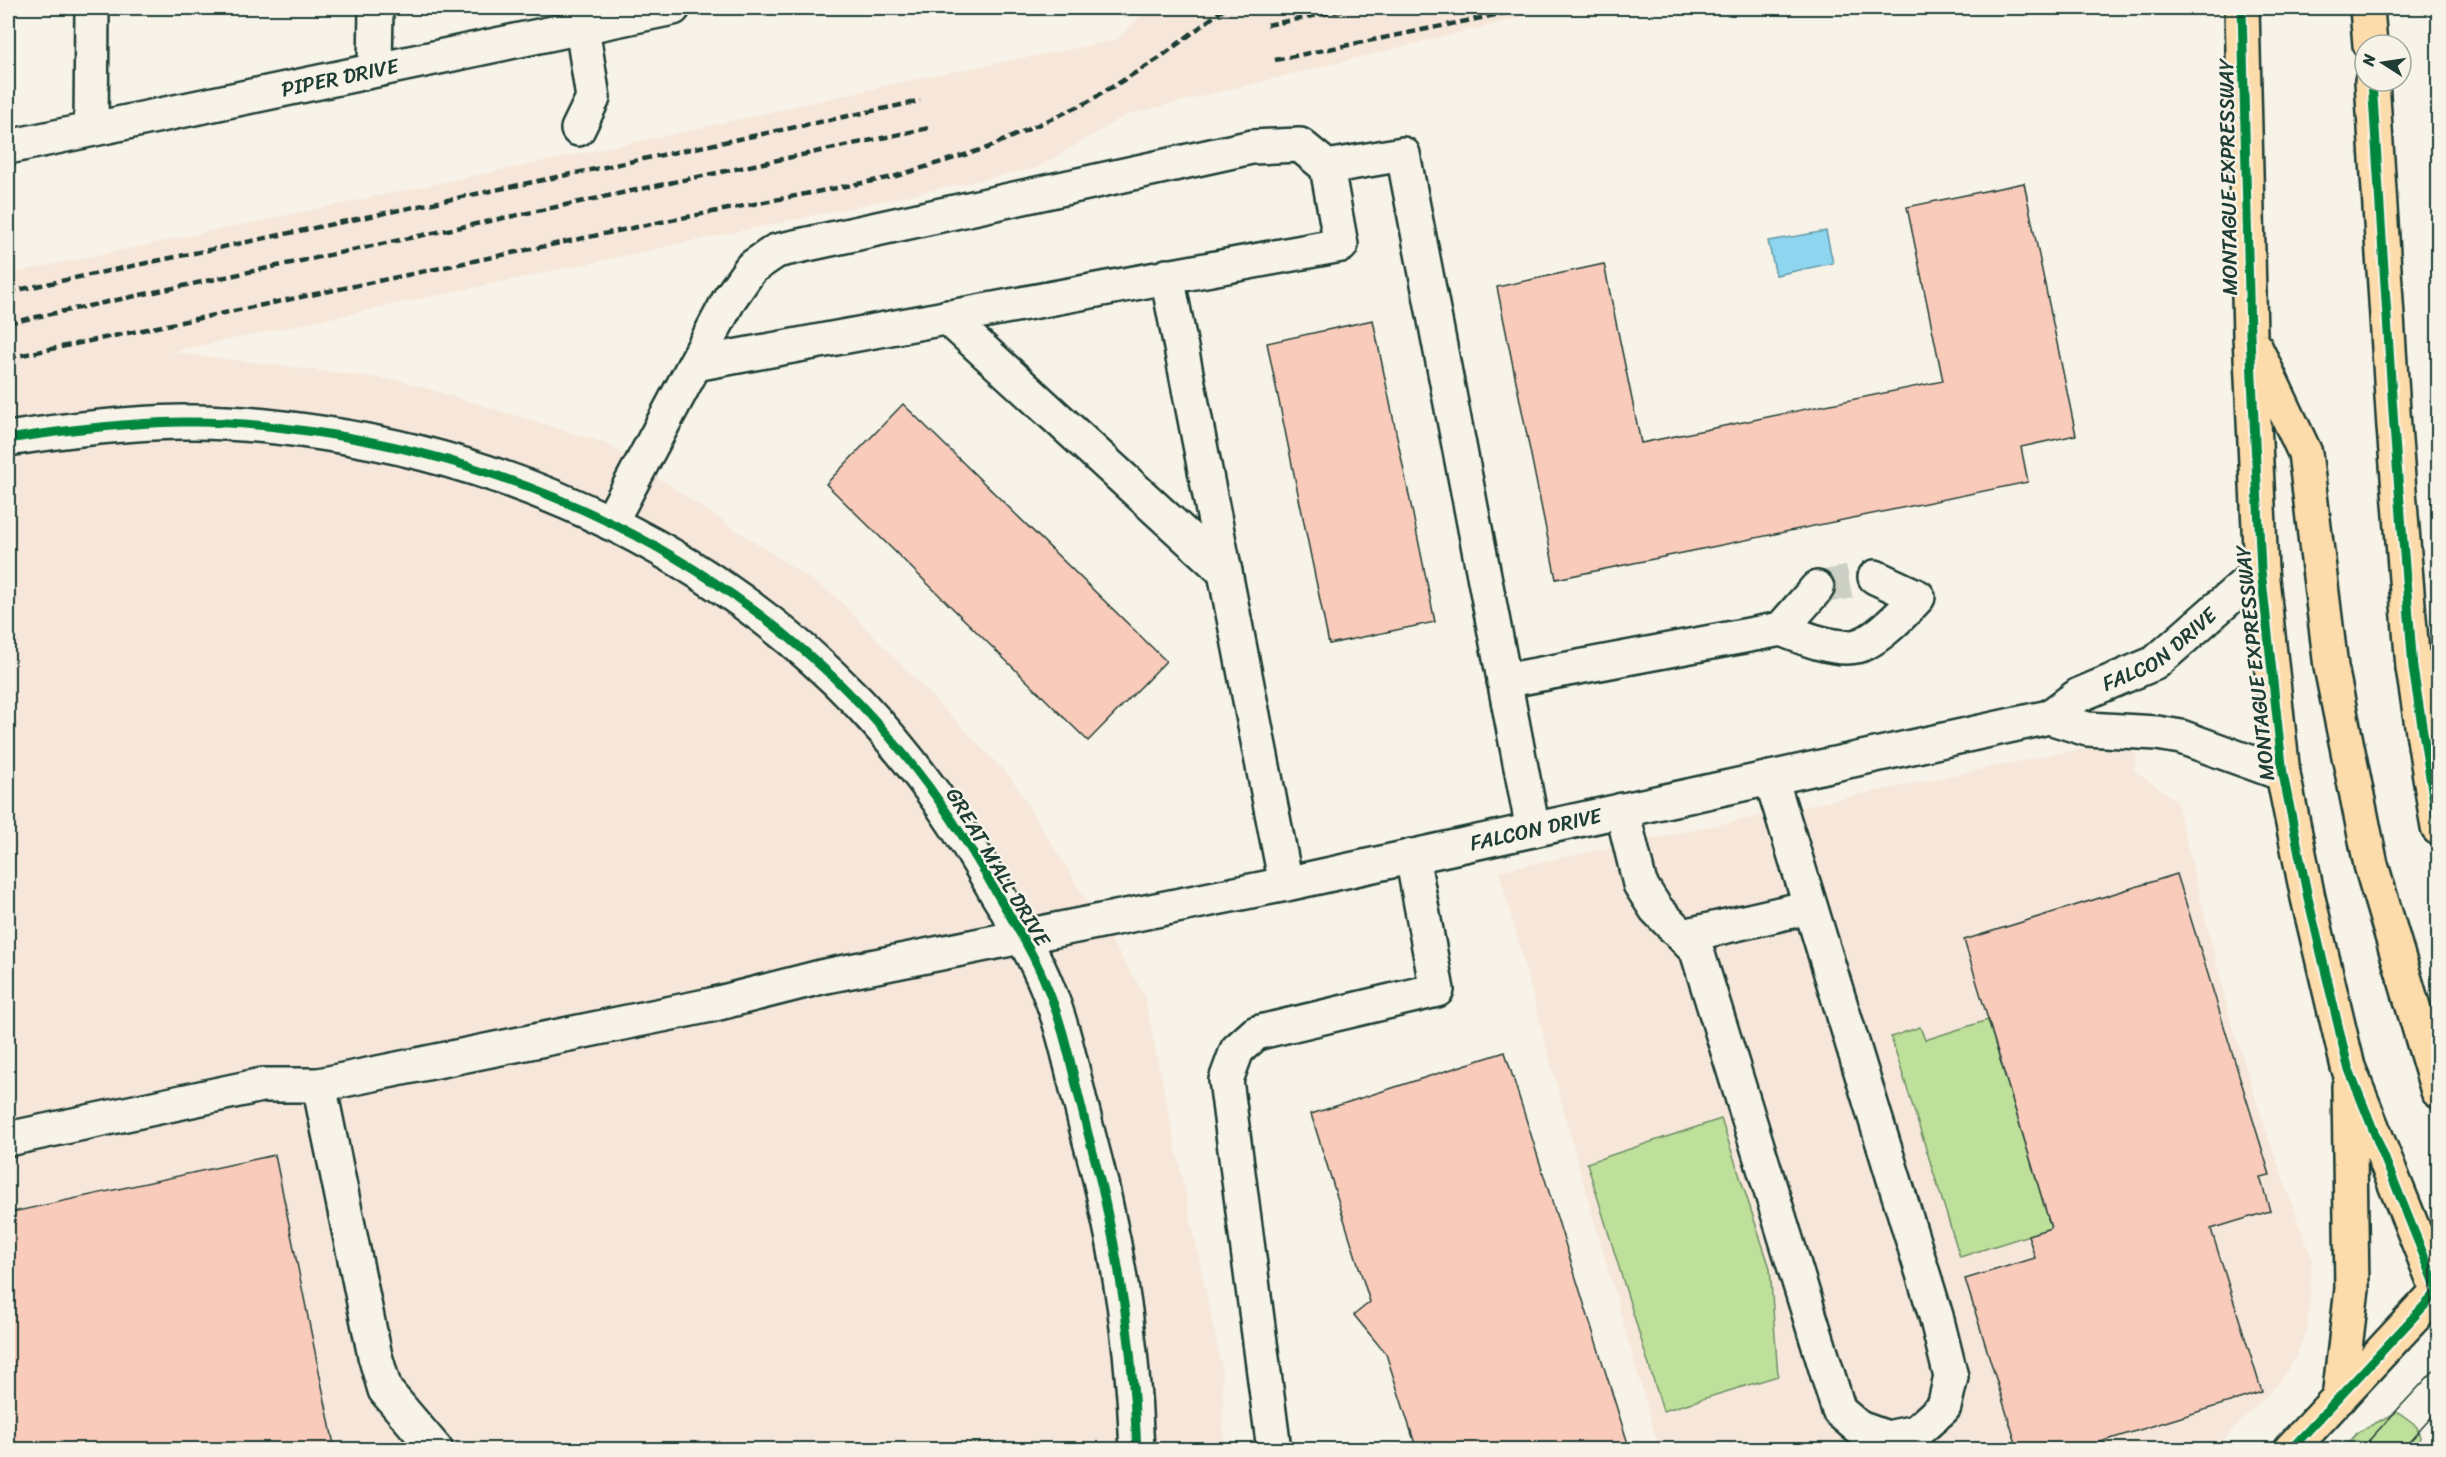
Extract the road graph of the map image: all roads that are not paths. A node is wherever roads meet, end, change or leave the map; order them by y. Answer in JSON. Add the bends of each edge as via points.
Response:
{"nodes":[{"id":1,"x":92,"y":8,"type":"edge"},
{"id":2,"x":376,"y":8,"type":"edge"},
{"id":3,"x":673,"y":8,"type":"edge"},
{"id":4,"x":2242,"y":8,"type":"edge"},
{"id":5,"x":2367,"y":8,"type":"edge"},
{"id":6,"x":582,"y":17,"type":"edge"},
{"id":7,"x":2369,"y":33,"type":"edge"},
{"id":8,"x":375,"y":68,"type":"junction"},
{"id":9,"x":2373,"y":93,"type":"edge"},
{"id":10,"x":91,"y":128,"type":"junction"},
{"id":11,"x":578,"y":129,"type":"dead end"},
{"id":12,"x":8,"y":147,"type":"edge"},
{"id":13,"x":1327,"y":167,"type":"junction"},
{"id":14,"x":1167,"y":276,"type":"junction"},
{"id":15,"x":947,"y":317,"type":"junction"},
{"id":16,"x":2250,"y":335,"type":"junction"},
{"id":17,"x":695,"y":364,"type":"junction"},
{"id":18,"x":8,"y":439,"type":"edge"},
{"id":19,"x":610,"y":523,"type":"junction"},
{"id":20,"x":2261,"y":570,"type":"junction"},
{"id":21,"x":1226,"y":572,"type":"junction"},
{"id":22,"x":1875,"y":577,"type":"tunnel mouth"},
{"id":23,"x":1817,"y":588,"type":"tunnel mouth"},
{"id":24,"x":1781,"y":629,"type":"junction"},
{"id":25,"x":2439,"y":665,"type":"edge"},
{"id":26,"x":1504,"y":681,"type":"junction"},
{"id":27,"x":2049,"y":717,"type":"junction"},
{"id":28,"x":2283,"y":774,"type":"junction"},
{"id":29,"x":2430,"y":775,"type":"junction"},
{"id":30,"x":1771,"y":778,"type":"junction"},
{"id":31,"x":1622,"y":810,"type":"junction"},
{"id":32,"x":2439,"y":828,"type":"edge"},
{"id":33,"x":1533,"y":830,"type":"junction"},
{"id":34,"x":1412,"y":856,"type":"junction"},
{"id":35,"x":1286,"y":884,"type":"junction"},
{"id":36,"x":1810,"y":907,"type":"junction"},
{"id":37,"x":1683,"y":936,"type":"junction"},
{"id":38,"x":1022,"y":937,"type":"junction"},
{"id":39,"x":2348,"y":1067,"type":"junction"},
{"id":40,"x":319,"y":1085,"type":"junction"},
{"id":41,"x":2439,"y":1091,"type":"edge"},
{"id":42,"x":8,"y":1139,"type":"edge"},
{"id":43,"x":2438,"y":1291,"type":"edge"},
{"id":44,"x":2339,"y":1398,"type":"junction"},
{"id":45,"x":436,"y":1449,"type":"edge"},
{"id":46,"x":1137,"y":1449,"type":"edge"},
{"id":47,"x":1274,"y":1449,"type":"edge"},
{"id":48,"x":2290,"y":1449,"type":"edge"}],
"edges":[{"from":1,"to":10,"type":"street"},
{"from":2,"to":8,"type":"street"},
{"from":3,"to":6,"type":"street","name":"PIPER DRIVE"},
{"from":4,"to":16,"type":"main road","name":"MONTAGUE EXPRESSWAY"},
{"from":5,"to":7,"type":"main road"},
{"from":6,"to":8,"type":"street","name":"PIPER DRIVE"},
{"from":6,"to":11,"type":"street","via":[[593,98]]},
{"from":8,"to":10,"type":"street","name":"PIPER DRIVE"},
{"from":9,"to":29,"type":"main road","via":[[2413,668]]},
{"from":10,"to":12,"type":"street","name":"PIPER DRIVE"},
{"from":13,"to":14,"type":"street","via":[[1341,244]]},
{"from":13,"to":17,"type":"street","via":[[1300,145],[1252,147],[776,251],[746,275]]},
{"from":13,"to":26,"type":"street","via":[[1403,154]]},
{"from":14,"to":15,"type":"street"},
{"from":14,"to":21,"type":"street"},
{"from":15,"to":17,"type":"street"},
{"from":15,"to":21,"type":"street"},
{"from":16,"to":20,"type":"main road","name":"MONTAGUE EXPRESSWAY"},
{"from":16,"to":41,"type":"main road","via":[[2305,453],[2331,667],[2371,865]]},
{"from":17,"to":19,"type":"street"},
{"from":18,"to":19,"type":"street","name":"GREAT MALL DRIVE","via":[[89,428],[183,422],[299,429],[359,438],[482,469],[545,492]]},
{"from":19,"to":38,"type":"street","name":"GREAT MALL DRIVE","via":[[697,571],[745,605],[858,702],[954,820]]},
{"from":20,"to":27,"type":"street","name":"FALCON DRIVE","via":[[2155,663],[2079,695]]},
{"from":20,"to":28,"type":"main road","name":"MONTAGUE EXPRESSWAY"},
{"from":21,"to":35,"type":"street"},
{"from":22,"to":24,"type":"street","via":[[1918,597],[1887,629],[1857,646],[1820,644]]},
{"from":23,"to":24,"type":"street"},
{"from":24,"to":26,"type":"street"},
{"from":25,"to":29,"type":"main road"},
{"from":26,"to":33,"type":"street"},
{"from":27,"to":28,"type":"street","via":[[2086,729],[2181,737]]},
{"from":27,"to":30,"type":"street","name":"FALCON DRIVE"},
{"from":28,"to":39,"type":"main road","name":"MONTAGUE EXPRESSWAY"},
{"from":29,"to":32,"type":"main road"},
{"from":30,"to":31,"type":"street","name":"FALCON DRIVE"},
{"from":30,"to":36,"type":"street"},
{"from":31,"to":33,"type":"street","name":"FALCON DRIVE"},
{"from":31,"to":37,"type":"street","via":[[1640,884],[1656,909]]},
{"from":33,"to":34,"type":"street","name":"FALCON DRIVE"},
{"from":34,"to":35,"type":"street","name":"FALCON DRIVE"},
{"from":34,"to":47,"type":"street","via":[[1437,990],[1256,1033],[1237,1050],[1226,1080]]},
{"from":35,"to":38,"type":"street","name":"FALCON DRIVE"},
{"from":36,"to":37,"type":"street"},
{"from":36,"to":37,"type":"street","via":[[1936,1316],[1951,1377],[1944,1407],[1916,1432],[1887,1438],[1859,1428],[1839,1411],[1697,951]]},
{"from":38,"to":40,"type":"street","name":"FALCON DRIVE"},
{"from":38,"to":46,"type":"street","name":"GREAT MALL DRIVE","via":[[1050,997],[1106,1205],[1126,1323]]},
{"from":39,"to":43,"type":"main road","name":"MONTAGUE EXPRESSWAY"},
{"from":39,"to":44,"type":"main road","via":[[2352,1289]]},
{"from":40,"to":42,"type":"street","name":"FALCON DRIVE","via":[[262,1085]]},
{"from":40,"to":45,"type":"street","via":[[385,1390]]},
{"from":43,"to":44,"type":"main road"},
{"from":44,"to":48,"type":"main road"}]}
